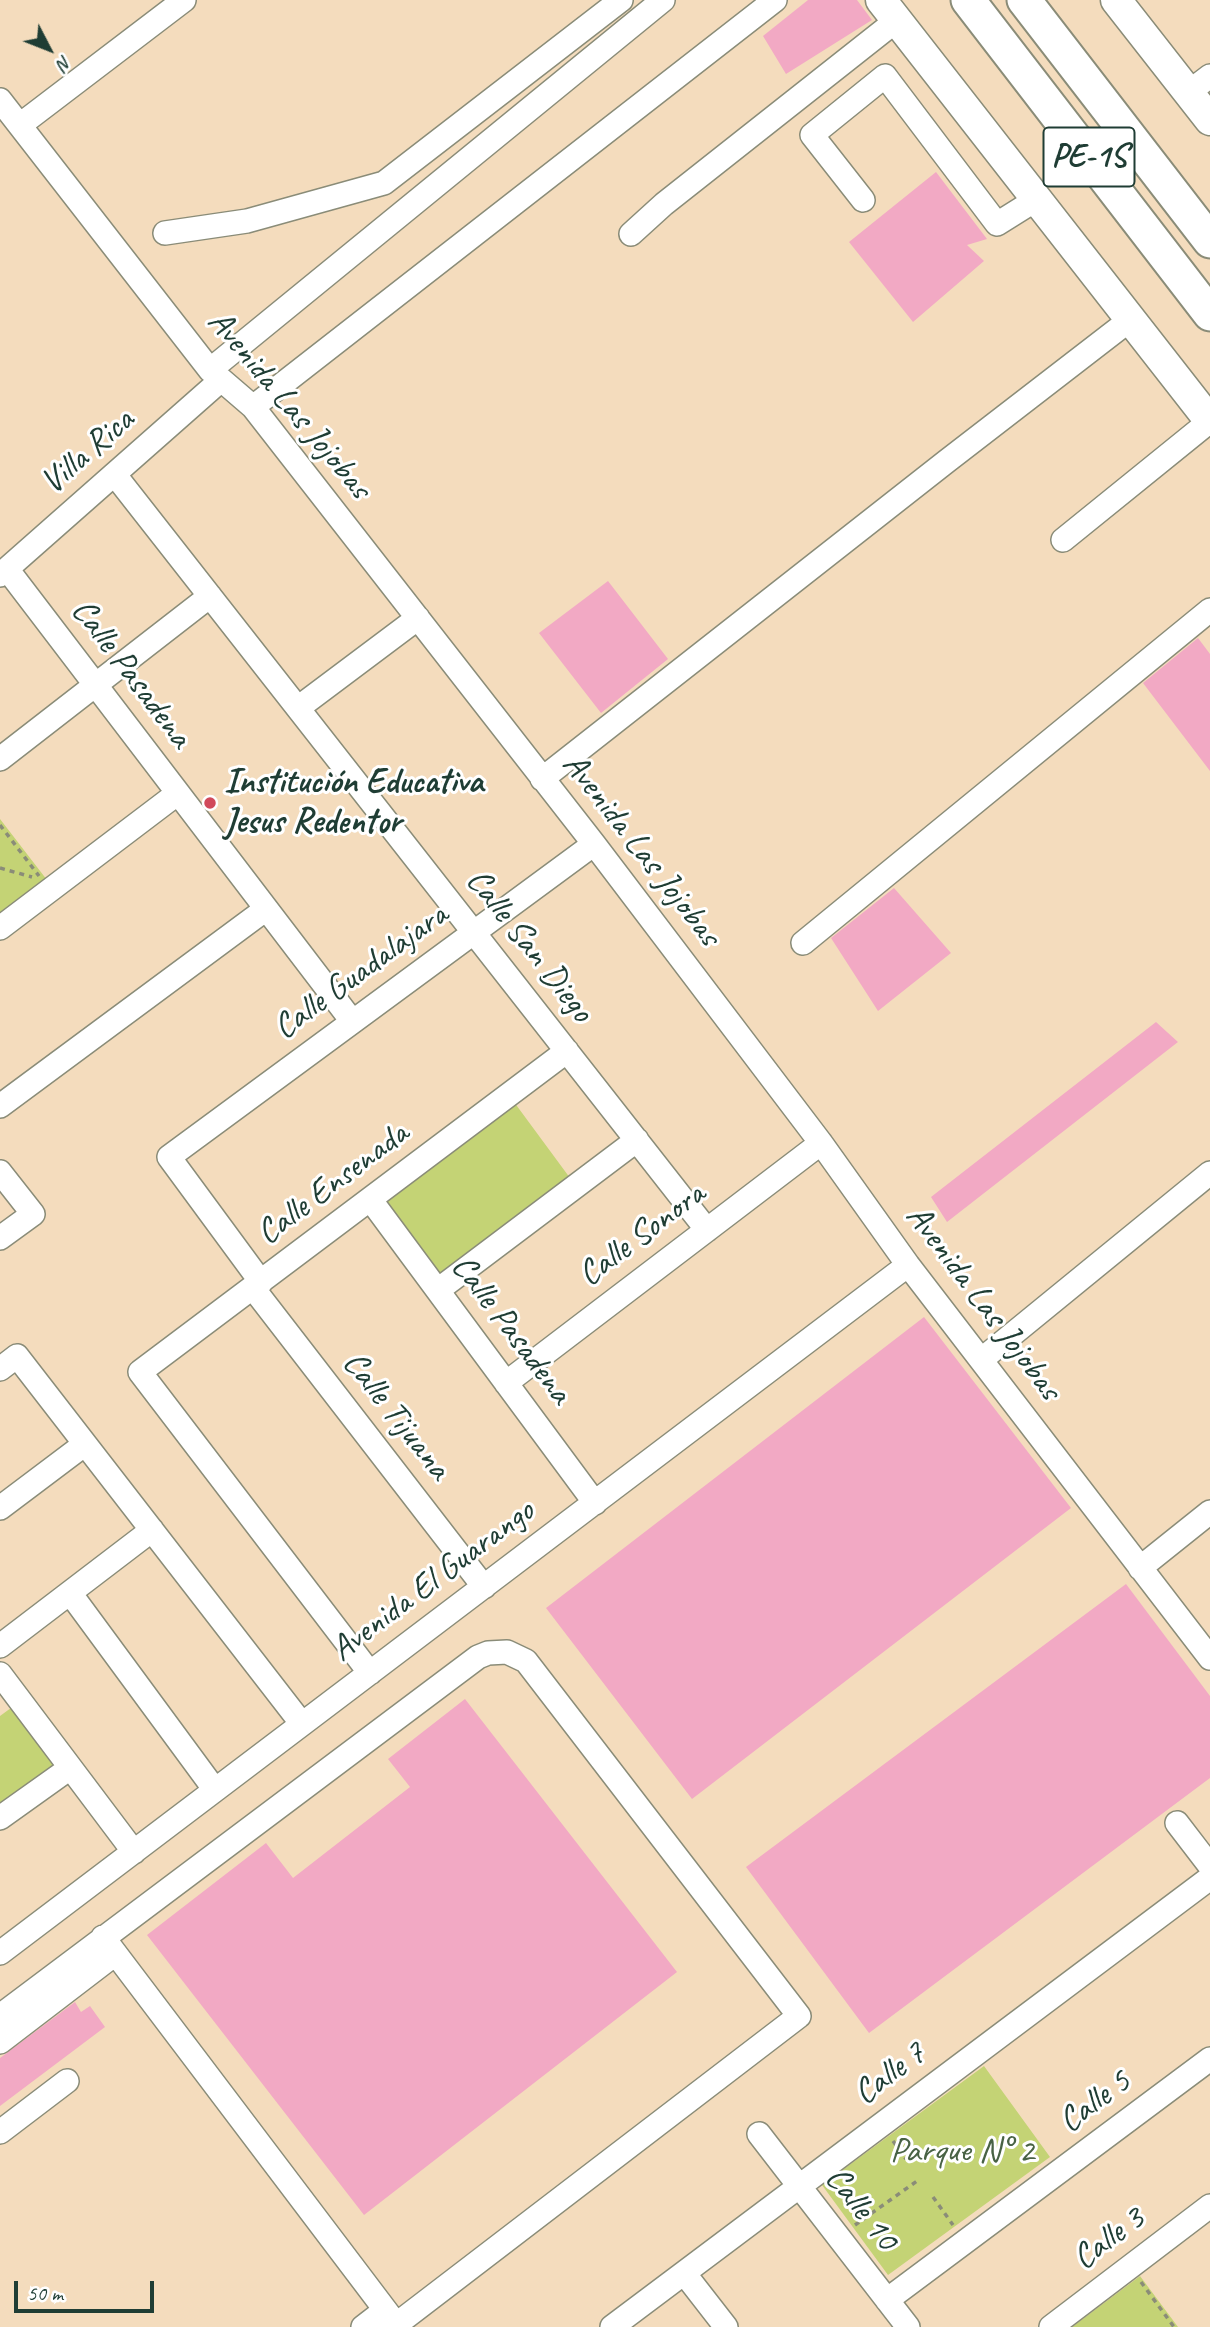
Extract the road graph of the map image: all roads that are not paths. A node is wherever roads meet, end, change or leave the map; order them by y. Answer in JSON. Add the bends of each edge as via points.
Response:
{"nodes":[{"id":1,"x":184,"y":0,"type":"edge"},
{"id":2,"x":621,"y":0,"type":"edge"},
{"id":3,"x":663,"y":0,"type":"edge"},
{"id":4,"x":775,"y":0,"type":"edge"},
{"id":5,"x":968,"y":0,"type":"edge"},
{"id":6,"x":1024,"y":0,"type":"edge"},
{"id":7,"x":1116,"y":0,"type":"edge"},
{"id":8,"x":889,"y":10,"type":"edge"},
{"id":9,"x":1200,"y":84,"type":"edge"},
{"id":10,"x":0,"y":100,"type":"edge"},
{"id":11,"x":1210,"y":120,"type":"edge"},
{"id":12,"x":20,"y":125,"type":"junction"},
{"id":13,"x":1037,"y":199,"type":"junction"},
{"id":14,"x":863,"y":201,"type":"dead end"},
{"id":15,"x":164,"y":233,"type":"dead end"},
{"id":16,"x":631,"y":234,"type":"dead end"},
{"id":17,"x":1210,"y":241,"type":"edge"},
{"id":18,"x":1210,"y":314,"type":"edge"},
{"id":19,"x":1131,"y":318,"type":"junction"},
{"id":20,"x":216,"y":375,"type":"junction"},
{"id":21,"x":253,"y":407,"type":"junction"},
{"id":22,"x":1210,"y":421,"type":"edge"},
{"id":23,"x":115,"y":475,"type":"junction"},
{"id":24,"x":1063,"y":540,"type":"dead end"},
{"id":25,"x":4,"y":572,"type":"edge"},
{"id":26,"x":210,"y":596,"type":"junction"},
{"id":27,"x":1210,"y":610,"type":"edge"},
{"id":28,"x":418,"y":618,"type":"junction"},
{"id":29,"x":96,"y":685,"type":"junction"},
{"id":30,"x":298,"y":708,"type":"junction"},
{"id":31,"x":0,"y":759,"type":"edge"},
{"id":32,"x":542,"y":779,"type":"junction"},
{"id":33,"x":178,"y":793,"type":"junction"},
{"id":34,"x":594,"y":844,"type":"junction"},
{"id":35,"x":266,"y":909,"type":"junction"},
{"id":36,"x":0,"y":928,"type":"edge"},
{"id":37,"x":474,"y":932,"type":"junction"},
{"id":38,"x":803,"y":943,"type":"dead end"},
{"id":39,"x":352,"y":1021,"type":"junction"},
{"id":40,"x":567,"y":1051,"type":"junction"},
{"id":41,"x":0,"y":1106,"type":"edge"},
{"id":42,"x":637,"y":1140,"type":"junction"},
{"id":43,"x":821,"y":1143,"type":"junction"},
{"id":44,"x":169,"y":1157,"type":"joint"},
{"id":45,"x":0,"y":1172,"type":"edge"},
{"id":46,"x":1210,"y":1173,"type":"edge"},
{"id":47,"x":370,"y":1199,"type":"junction"},
{"id":48,"x":708,"y":1230,"type":"junction"},
{"id":49,"x":0,"y":1238,"type":"edge"},
{"id":50,"x":908,"y":1265,"type":"junction"},
{"id":51,"x":257,"y":1285,"type":"junction"},
{"id":52,"x":438,"y":1290,"type":"junction"},
{"id":53,"x":981,"y":1360,"type":"junction"},
{"id":54,"x":0,"y":1369,"type":"edge"},
{"id":55,"x":506,"y":1383,"type":"junction"},
{"id":56,"x":85,"y":1444,"type":"junction"},
{"id":57,"x":595,"y":1503,"type":"junction"},
{"id":58,"x":0,"y":1508,"type":"edge"},
{"id":59,"x":1210,"y":1512,"type":"edge"},
{"id":60,"x":152,"y":1530,"type":"junction"},
{"id":61,"x":1140,"y":1567,"type":"junction"},
{"id":62,"x":484,"y":1587,"type":"junction"},
{"id":63,"x":70,"y":1593,"type":"junction"},
{"id":64,"x":0,"y":1646,"type":"edge"},
{"id":65,"x":1210,"y":1658,"type":"edge"},
{"id":66,"x":370,"y":1673,"type":"junction"},
{"id":67,"x":0,"y":1674,"type":"edge"},
{"id":68,"x":7,"y":1699,"type":"edge"},
{"id":69,"x":302,"y":1724,"type":"junction"},
{"id":70,"x":70,"y":1768,"type":"junction"},
{"id":71,"x":215,"y":1790,"type":"junction"},
{"id":72,"x":0,"y":1818,"type":"edge"},
{"id":73,"x":1177,"y":1823,"type":"dead end"},
{"id":74,"x":134,"y":1852,"type":"junction"},
{"id":75,"x":1210,"y":1866,"type":"edge"},
{"id":76,"x":1210,"y":1878,"type":"edge"},
{"id":77,"x":109,"y":1946,"type":"junction"},
{"id":78,"x":0,"y":1953,"type":"edge"},
{"id":79,"x":0,"y":2017,"type":"edge"},
{"id":80,"x":0,"y":2042,"type":"edge"},
{"id":81,"x":1210,"y":2059,"type":"edge"},
{"id":82,"x":67,"y":2081,"type":"dead end"},
{"id":83,"x":0,"y":2132,"type":"edge"},
{"id":84,"x":759,"y":2134,"type":"dead end"},
{"id":85,"x":799,"y":2186,"type":"junction"},
{"id":86,"x":1210,"y":2206,"type":"edge"},
{"id":87,"x":684,"y":2273,"type":"junction"},
{"id":88,"x":887,"y":2300,"type":"junction"},
{"id":89,"x":392,"y":2321,"type":"edge"},
{"id":90,"x":363,"y":2327,"type":"edge"},
{"id":91,"x":612,"y":2327,"type":"edge"},
{"id":92,"x":726,"y":2327,"type":"edge"},
{"id":93,"x":908,"y":2327,"type":"edge"},
{"id":94,"x":1051,"y":2327,"type":"edge"}],
"edges":[{"from":1,"to":12,"type":"street"},
{"from":2,"to":15,"type":"street","via":[[384,183],[247,220]]},
{"from":3,"to":20,"type":"street","name":"Villa Rica"},
{"from":4,"to":21,"type":"street"},
{"from":5,"to":18,"type":"highway","number":"PE-1S"},
{"from":6,"to":17,"type":"highway","number":"PE-1S"},
{"from":7,"to":9,"type":"main road"},
{"from":8,"to":13,"type":"main road"},
{"from":8,"to":16,"type":"street"},
{"from":9,"to":11,"type":"main road"},
{"from":10,"to":12,"type":"street","name":"Avenida Las Jojobas"},
{"from":12,"to":20,"type":"street","name":"Avenida Las Jojobas"},
{"from":13,"to":14,"type":"street","via":[[997,224],[885,76],[812,135]]},
{"from":13,"to":19,"type":"main road"},
{"from":19,"to":22,"type":"main road"},
{"from":19,"to":32,"type":"street"},
{"from":20,"to":21,"type":"street","name":"Avenida Las Jojobas"},
{"from":20,"to":23,"type":"street","name":"Villa Rica"},
{"from":21,"to":28,"type":"street","name":"Avenida Las Jojobas"},
{"from":22,"to":24,"type":"street"},
{"from":23,"to":25,"type":"street","name":"Villa Rica"},
{"from":23,"to":26,"type":"street","name":"Calle San Diego"},
{"from":25,"to":29,"type":"street","name":"Calle Pasadena"},
{"from":26,"to":29,"type":"street"},
{"from":26,"to":30,"type":"street","name":"Calle San Diego"},
{"from":27,"to":38,"type":"street"},
{"from":28,"to":30,"type":"street"},
{"from":28,"to":32,"type":"street","name":"Avenida Las Jojobas"},
{"from":29,"to":31,"type":"street"},
{"from":29,"to":33,"type":"street","name":"Calle Pasadena"},
{"from":30,"to":37,"type":"street","name":"Calle San Diego"},
{"from":32,"to":34,"type":"street","name":"Avenida Las Jojobas"},
{"from":33,"to":35,"type":"street","name":"Calle Pasadena"},
{"from":33,"to":36,"type":"street"},
{"from":34,"to":37,"type":"street","name":"Calle Guadalajara"},
{"from":34,"to":43,"type":"street","name":"Avenida Las Jojobas"},
{"from":35,"to":39,"type":"street","name":"Calle Pasadena"},
{"from":35,"to":41,"type":"street"},
{"from":37,"to":39,"type":"street","name":"Calle Guadalajara"},
{"from":37,"to":40,"type":"street","name":"Calle San Diego"},
{"from":39,"to":44,"type":"street","name":"Calle Guadalajara"},
{"from":40,"to":42,"type":"street","name":"Calle San Diego"},
{"from":40,"to":47,"type":"street","name":"Calle Ensenada"},
{"from":42,"to":48,"type":"street","name":"Calle San Diego"},
{"from":42,"to":52,"type":"street"},
{"from":43,"to":48,"type":"street","name":"Calle Sonora"},
{"from":43,"to":50,"type":"street","name":"Avenida Las Jojobas"},
{"from":44,"to":51,"type":"street","name":"Calle Tijuana"},
{"from":45,"to":49,"type":"street","via":[[33,1214]]},
{"from":46,"to":53,"type":"street"},
{"from":47,"to":51,"type":"street","name":"Calle Ensenada"},
{"from":47,"to":52,"type":"street","name":"Calle Pasadena"},
{"from":48,"to":55,"type":"street","name":"Calle Sonora"},
{"from":50,"to":53,"type":"street","name":"Avenida Las Jojobas"},
{"from":50,"to":57,"type":"street","name":"Avenida El Guarango"},
{"from":51,"to":62,"type":"street","name":"Calle Tijuana"},
{"from":51,"to":66,"type":"street","name":"Calle Ensenada","via":[[140,1372]]},
{"from":52,"to":55,"type":"street","name":"Calle Pasadena"},
{"from":53,"to":61,"type":"street","name":"Avenida Las Jojobas"},
{"from":54,"to":56,"type":"street","via":[[17,1356]]},
{"from":55,"to":57,"type":"street","name":"Calle Pasadena"},
{"from":56,"to":58,"type":"street"},
{"from":56,"to":60,"type":"street"},
{"from":57,"to":62,"type":"street","name":"Avenida El Guarango"},
{"from":59,"to":61,"type":"street"},
{"from":60,"to":63,"type":"street"},
{"from":60,"to":69,"type":"street"},
{"from":61,"to":65,"type":"street","name":"Avenida Las Jojobas"},
{"from":62,"to":66,"type":"street","name":"Avenida El Guarango"},
{"from":63,"to":64,"type":"street"},
{"from":63,"to":71,"type":"street"},
{"from":66,"to":69,"type":"street","name":"Avenida El Guarango"},
{"from":67,"to":68,"type":"street"},
{"from":68,"to":70,"type":"street"},
{"from":69,"to":71,"type":"street","name":"Avenida El Guarango"},
{"from":70,"to":72,"type":"street"},
{"from":70,"to":74,"type":"street"},
{"from":71,"to":74,"type":"street","name":"Avenida El Guarango"},
{"from":73,"to":75,"type":"street"},
{"from":74,"to":78,"type":"street","name":"Avenida El Guarango"},
{"from":76,"to":85,"type":"street","name":"Calle 7"},
{"from":77,"to":79,"type":"street"},
{"from":77,"to":80,"type":"street"},
{"from":77,"to":89,"type":"street"},
{"from":77,"to":89,"type":"street","via":[[478,1657],[507,1652],[526,1661],[799,2016]]},
{"from":81,"to":88,"type":"street","name":"Calle 5"},
{"from":82,"to":83,"type":"street"},
{"from":84,"to":85,"type":"street","name":"Calle 10"},
{"from":85,"to":87,"type":"street","name":"Calle 7"},
{"from":85,"to":88,"type":"street","name":"Calle 10"},
{"from":86,"to":94,"type":"street","name":"Calle 3"},
{"from":87,"to":91,"type":"street","name":"Calle 7"},
{"from":87,"to":92,"type":"street"},
{"from":88,"to":93,"type":"street","name":"Calle 10"},
{"from":89,"to":90,"type":"street"}]}
